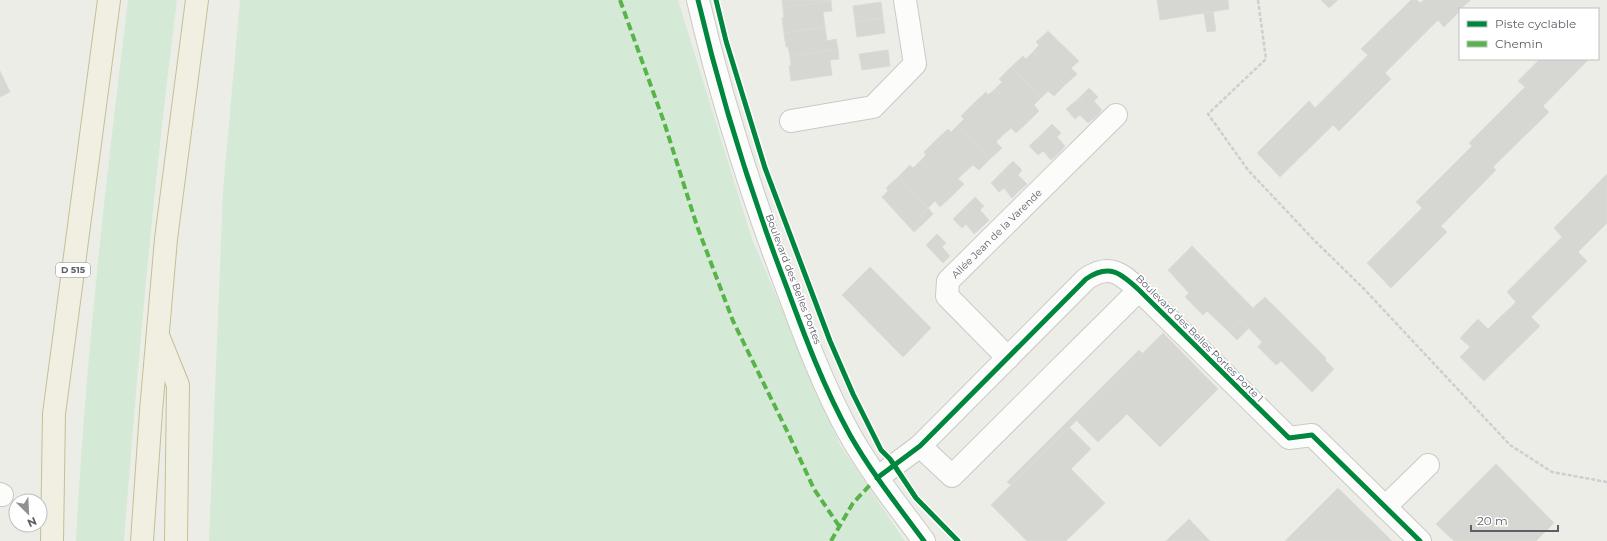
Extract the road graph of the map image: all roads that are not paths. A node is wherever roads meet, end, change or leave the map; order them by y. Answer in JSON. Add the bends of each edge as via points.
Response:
{"nodes":[{"id":1,"x":109,"y":0,"type":"edge"},
{"id":2,"x":198,"y":0,"type":"edge"},
{"id":3,"x":698,"y":0,"type":"edge"},
{"id":4,"x":904,"y":0,"type":"edge"},
{"id":5,"x":1116,"y":114,"type":"dead end"},
{"id":6,"x":791,"y":121,"type":"dead end"},
{"id":7,"x":1139,"y":290,"type":"junction"},
{"id":8,"x":158,"y":334,"type":"junction"},
{"id":9,"x":1008,"y":358,"type":"junction"},
{"id":10,"x":920,"y":446,"type":"junction"},
{"id":11,"x":1428,"y":465,"type":"dead end"},
{"id":12,"x":877,"y":478,"type":"junction"},
{"id":13,"x":1385,"y":507,"type":"junction"},
{"id":14,"x":52,"y":541,"type":"edge"},
{"id":15,"x":142,"y":541,"type":"edge"},
{"id":16,"x":176,"y":541,"type":"edge"},
{"id":17,"x":924,"y":541,"type":"edge"},
{"id":18,"x":1420,"y":541,"type":"edge"}],
"edges":[{"from":1,"to":14,"type":"highway","number":"D 515","via":[[54,414]]},
{"from":2,"to":8,"type":"highway","via":[[166,240]]},
{"from":3,"to":12,"type":"street","name":"Boulevard des Belles Portes","via":[[735,138],[769,242],[813,356],[850,434]]},
{"from":4,"to":6,"type":"street","via":[[915,64],[873,107]]},
{"from":5,"to":9,"type":"street","name":"Allée Jean de la Varende","via":[[948,281],[947,296]]},
{"from":7,"to":9,"type":"street","name":"Boulevard des Belles Portes Porte 1","via":[[1114,271],[1096,272]]},
{"from":7,"to":10,"type":"street","name":"Boulevard des Belles Portes Porte 1","via":[[952,476]]},
{"from":7,"to":13,"type":"street","name":"Boulevard des Belles Portes Porte 1","via":[[1288,438],[1312,435]]},
{"from":8,"to":15,"type":"highway"},
{"from":8,"to":16,"type":"highway","via":[[178,385]]},
{"from":9,"to":10,"type":"street","name":"Boulevard des Belles Portes Porte 1"},
{"from":10,"to":12,"type":"street","name":"Boulevard des Belles Portes Porte 1"},
{"from":11,"to":13,"type":"street"},
{"from":12,"to":17,"type":"street","name":"Boulevard des Belles Portes"},
{"from":13,"to":18,"type":"street","name":"Boulevard des Belles Portes Porte 1"}]}
